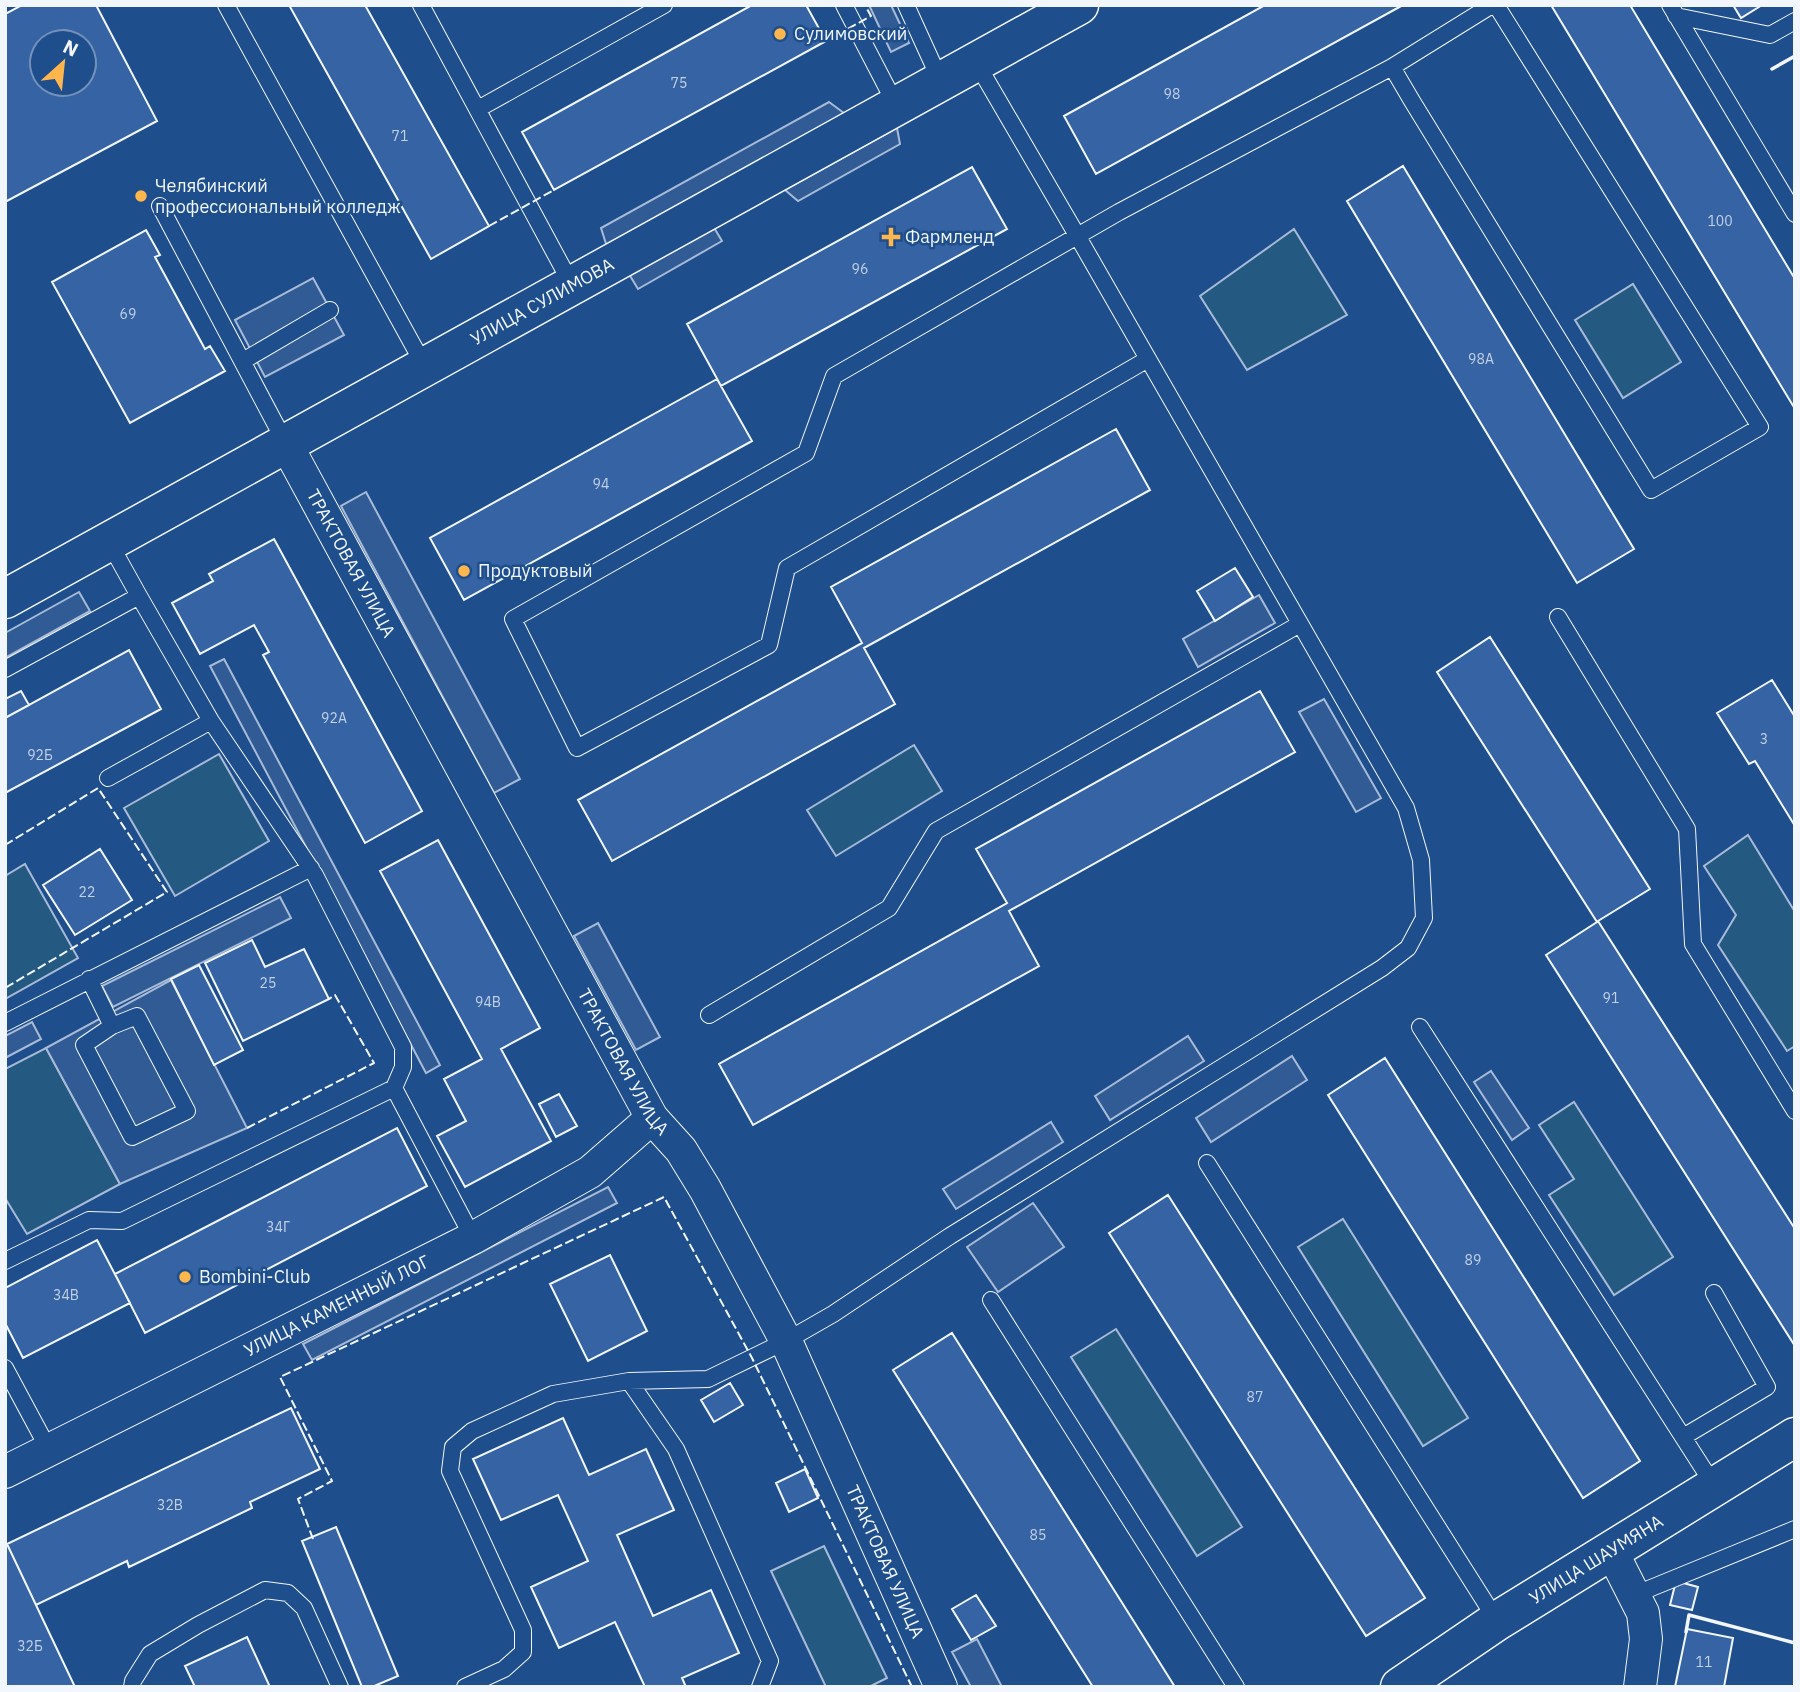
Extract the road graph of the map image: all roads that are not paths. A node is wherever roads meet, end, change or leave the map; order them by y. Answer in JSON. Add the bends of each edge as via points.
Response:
{"nodes":[{"id":1,"x":226,"y":5,"type":"edge"},
{"id":2,"x":421,"y":5,"type":"edge"},
{"id":3,"x":664,"y":5,"type":"edge"},
{"id":4,"x":844,"y":5,"type":"edge"},
{"id":5,"x":906,"y":5,"type":"edge"},
{"id":6,"x":1494,"y":5,"type":"edge"},
{"id":7,"x":1066,"y":9,"type":"edge"},
{"id":8,"x":1673,"y":11,"type":"edge"},
{"id":9,"x":1795,"y":21,"type":"edge"},
{"id":10,"x":976,"y":62,"type":"junction"},
{"id":11,"x":1392,"y":67,"type":"junction"},
{"id":12,"x":941,"y":82,"type":"junction"},
{"id":13,"x":897,"y":106,"type":"junction"},
{"id":14,"x":478,"y":109,"type":"junction"},
{"id":15,"x":160,"y":206,"type":"dead end"},
{"id":16,"x":1795,"y":214,"type":"edge"},
{"id":17,"x":1078,"y":237,"type":"junction"},
{"id":18,"x":572,"y":285,"type":"junction"},
{"id":19,"x":330,"y":310,"type":"dead end"},
{"id":20,"x":1148,"y":359,"type":"junction"},
{"id":21,"x":243,"y":361,"type":"junction"},
{"id":22,"x":425,"y":367,"type":"junction"},
{"id":23,"x":286,"y":444,"type":"junction"},
{"id":24,"x":109,"y":542,"type":"junction"},
{"id":25,"x":139,"y":596,"type":"junction"},
{"id":26,"x":5,"y":599,"type":"edge"},
{"id":27,"x":1558,"y":617,"type":"dead end"},
{"id":28,"x":1300,"y":624,"type":"junction"},
{"id":29,"x":5,"y":669,"type":"edge"},
{"id":30,"x":211,"y":721,"type":"junction"},
{"id":31,"x":108,"y":778,"type":"dead end"},
{"id":32,"x":311,"y":868,"type":"junction"},
{"id":33,"x":89,"y":979,"type":"junction"},
{"id":34,"x":709,"y":1014,"type":"dead end"},
{"id":35,"x":5,"y":1023,"type":"edge"},
{"id":36,"x":112,"y":1026,"type":"junction"},
{"id":37,"x":1420,"y":1027,"type":"dead end"},
{"id":38,"x":394,"y":1088,"type":"junction"},
{"id":39,"x":1795,"y":1111,"type":"edge"},
{"id":40,"x":652,"y":1118,"type":"junction"},
{"id":41,"x":1207,"y":1163,"type":"dead end"},
{"id":42,"x":473,"y":1238,"type":"junction"},
{"id":43,"x":5,"y":1261,"type":"edge"},
{"id":44,"x":1714,"y":1293,"type":"dead end"},
{"id":45,"x":991,"y":1300,"type":"dead end"},
{"id":46,"x":786,"y":1340,"type":"junction"},
{"id":47,"x":5,"y":1368,"type":"edge"},
{"id":48,"x":629,"y":1381,"type":"junction"},
{"id":49,"x":1683,"y":1437,"type":"junction"},
{"id":50,"x":1795,"y":1437,"type":"edge"},
{"id":51,"x":49,"y":1450,"type":"junction"},
{"id":52,"x":5,"y":1472,"type":"edge"},
{"id":53,"x":1714,"y":1487,"type":"junction"},
{"id":54,"x":1795,"y":1529,"type":"edge"},
{"id":55,"x":1611,"y":1550,"type":"junction"},
{"id":56,"x":1634,"y":1595,"type":"junction"},
{"id":57,"x":1497,"y":1621,"type":"junction"},
{"id":58,"x":132,"y":1687,"type":"edge"},
{"id":59,"x":340,"y":1687,"type":"edge"},
{"id":60,"x":465,"y":1687,"type":"edge"},
{"id":61,"x":760,"y":1687,"type":"edge"},
{"id":62,"x":941,"y":1687,"type":"edge"},
{"id":63,"x":1236,"y":1687,"type":"edge"},
{"id":64,"x":1400,"y":1687,"type":"edge"},
{"id":65,"x":1640,"y":1687,"type":"edge"}],
"edges":[{"from":1,"to":22,"type":"lane"},
{"from":2,"to":14,"type":"lane"},
{"from":3,"to":14,"type":"lane"},
{"from":4,"to":13,"type":"lane"},
{"from":5,"to":12,"type":"lane"},
{"from":6,"to":11,"type":"lane"},
{"from":6,"to":11,"type":"lane","via":[[1760,427],[1651,490]]},
{"from":7,"to":10,"type":"street","name":"УЛИЦА СУЛИМОВА"},
{"from":8,"to":9,"type":"lane","via":[[1770,35]]},
{"from":8,"to":16,"type":"lane"},
{"from":10,"to":12,"type":"street","name":"УЛИЦА СУЛИМОВА"},
{"from":10,"to":17,"type":"lane"},
{"from":11,"to":17,"type":"lane"},
{"from":12,"to":13,"type":"street","name":"УЛИЦА СУЛИМОВА"},
{"from":13,"to":18,"type":"street","name":"УЛИЦА СУЛИМОВА"},
{"from":14,"to":18,"type":"lane"},
{"from":15,"to":21,"type":"lane"},
{"from":17,"to":20,"type":"lane"},
{"from":17,"to":20,"type":"lane","via":[[834,376],[806,453],[513,619],[578,748],[769,645],[787,568]]},
{"from":18,"to":22,"type":"street","name":"УЛИЦА СУЛИМОВА"},
{"from":19,"to":21,"type":"lane"},
{"from":20,"to":28,"type":"lane"},
{"from":21,"to":23,"type":"lane"},
{"from":22,"to":23,"type":"street","name":"УЛИЦА СУЛИМОВА"},
{"from":23,"to":24,"type":"street","name":"УЛИЦА СУЛИМОВА"},
{"from":23,"to":40,"type":"street","name":"ТРАКТОВАЯ УЛИЦА"},
{"from":24,"to":25,"type":"lane"},
{"from":24,"to":26,"type":"street","name":"УЛИЦА СУЛИМОВА"},
{"from":25,"to":29,"type":"lane"},
{"from":25,"to":30,"type":"lane"},
{"from":27,"to":39,"type":"lane","via":[[1687,829],[1693,944]]},
{"from":28,"to":34,"type":"lane","via":[[936,831],[889,908]]},
{"from":28,"to":46,"type":"lane","via":[[1406,808],[1421,860],[1424,918],[1408,948]]},
{"from":30,"to":31,"type":"lane"},
{"from":30,"to":32,"type":"lane"},
{"from":32,"to":33,"type":"lane"},
{"from":32,"to":38,"type":"lane","via":[[402,1047],[403,1067]]},
{"from":33,"to":35,"type":"lane"},
{"from":33,"to":36,"type":"lane"},
{"from":36,"to":36,"type":"lane","via":[[84,1045],[132,1137],[187,1111],[137,1016]]},
{"from":37,"to":49,"type":"lane"},
{"from":38,"to":42,"type":"lane"},
{"from":38,"to":43,"type":"lane","via":[[122,1221],[89,1220]]},
{"from":40,"to":42,"type":"street","name":"УЛИЦА КАМЕННЫЙ ЛОГ","via":[[590,1172]]},
{"from":40,"to":46,"type":"street","name":"ТРАКТОВАЯ УЛИЦА","via":[[681,1150],[705,1189]]},
{"from":41,"to":57,"type":"lane"},
{"from":42,"to":51,"type":"street","name":"УЛИЦА КАМЕННЫЙ ЛОГ"},
{"from":44,"to":49,"type":"lane","via":[[1767,1387]]},
{"from":45,"to":63,"type":"lane"},
{"from":46,"to":48,"type":"lane","via":[[708,1379]]},
{"from":46,"to":62,"type":"street","name":"ТРАКТОВАЯ УЛИЦА"},
{"from":47,"to":51,"type":"lane"},
{"from":48,"to":60,"type":"lane","via":[[553,1394],[472,1431],[453,1447],[450,1471],[523,1630],[523,1652],[504,1669]]},
{"from":48,"to":61,"type":"lane","via":[[676,1450],[770,1661]]},
{"from":49,"to":53,"type":"lane"},
{"from":50,"to":53,"type":"street","name":"УЛИЦА ШАУМЯНА"},
{"from":51,"to":52,"type":"street","name":"УЛИЦА КАМЕННЫЙ ЛОГ"},
{"from":53,"to":55,"type":"street","name":"УЛИЦА ШАУМЯНА"},
{"from":54,"to":56,"type":"lane"},
{"from":55,"to":56,"type":"street"},
{"from":55,"to":57,"type":"street","name":"УЛИЦА ШАУМЯНА"},
{"from":56,"to":65,"type":"street","via":[[1643,1613],[1646,1639]]},
{"from":57,"to":64,"type":"street","name":"УЛИЦА ШАУМЯНА"},
{"from":58,"to":59,"type":"lane","via":[[150,1654],[265,1590],[288,1593],[304,1608]]}]}
